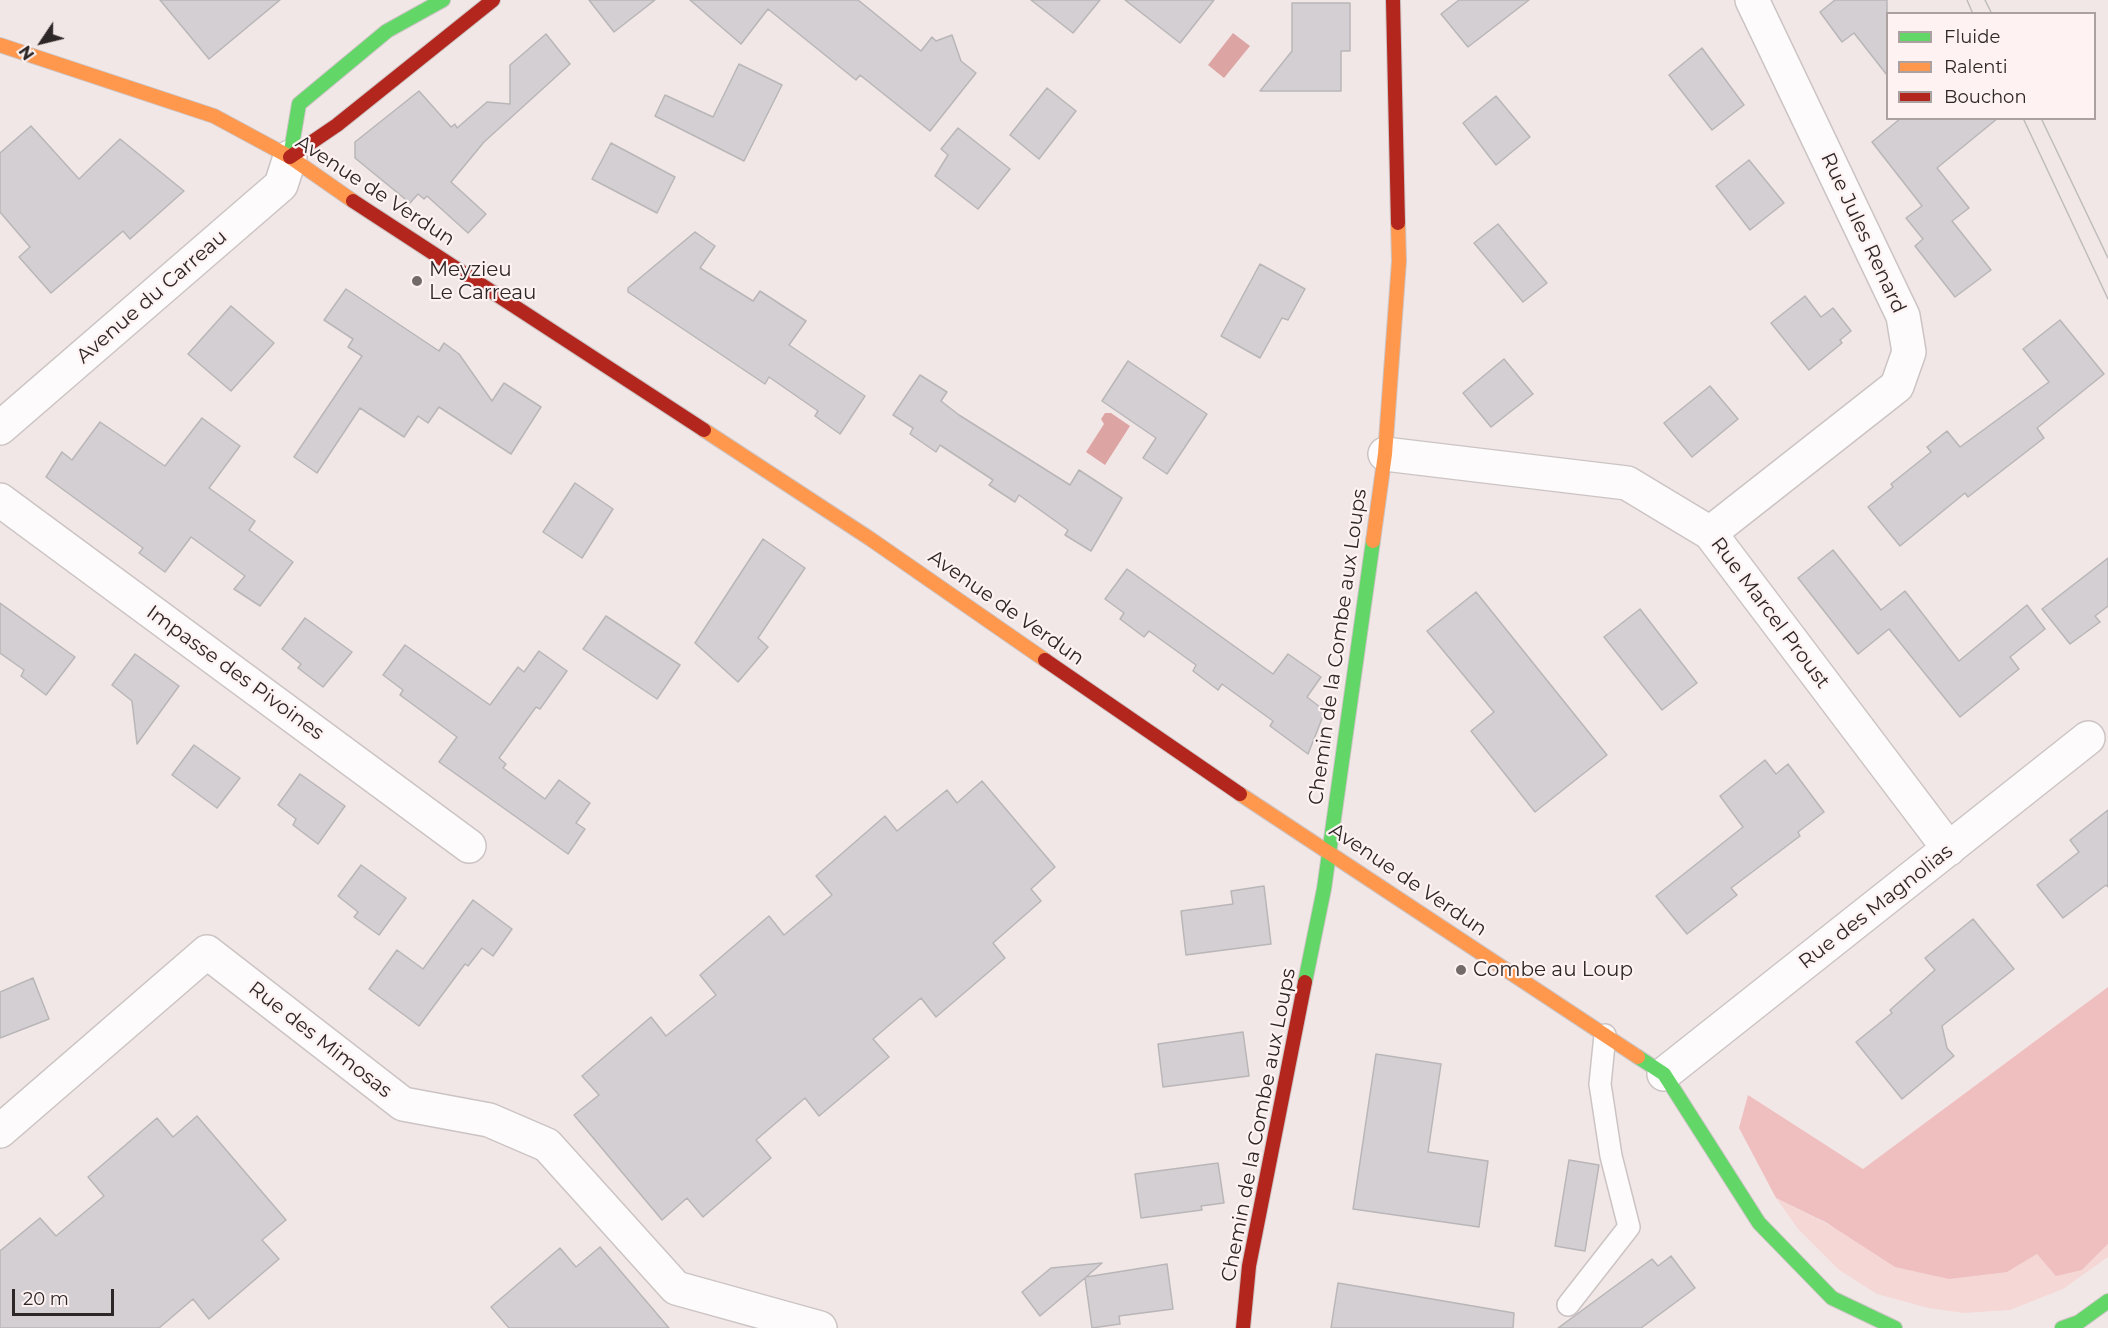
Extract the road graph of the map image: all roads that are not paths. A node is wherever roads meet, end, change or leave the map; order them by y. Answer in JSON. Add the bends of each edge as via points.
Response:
{"nodes":[{"id":1,"x":443,"y":0,"type":"edge"},
{"id":2,"x":493,"y":0,"type":"edge"},
{"id":3,"x":1393,"y":0,"type":"edge"},
{"id":4,"x":1752,"y":0,"type":"edge"},
{"id":5,"x":426,"y":4,"type":"edge"},
{"id":6,"x":464,"y":24,"type":"junction"},
{"id":7,"x":0,"y":45,"type":"edge"},
{"id":8,"x":290,"y":157,"type":"junction"},
{"id":9,"x":0,"y":428,"type":"edge"},
{"id":10,"x":1385,"y":454,"type":"junction"},
{"id":11,"x":0,"y":500,"type":"edge"},
{"id":12,"x":1710,"y":533,"type":"junction"},
{"id":13,"x":2088,"y":738,"type":"dead end"},
{"id":14,"x":469,"y":846,"type":"dead end"},
{"id":15,"x":1949,"y":849,"type":"junction"},
{"id":16,"x":1330,"y":852,"type":"junction"},
{"id":17,"x":1605,"y":1035,"type":"junction"},
{"id":18,"x":1664,"y":1074,"type":"junction"},
{"id":19,"x":1687,"y":1108,"type":"junction"},
{"id":20,"x":0,"y":1131,"type":"edge"},
{"id":21,"x":1713,"y":1178,"type":"dead end"},
{"id":22,"x":2108,"y":1301,"type":"edge"},
{"id":23,"x":1568,"y":1305,"type":"dead end"},
{"id":24,"x":820,"y":1328,"type":"edge"},
{"id":25,"x":1243,"y":1328,"type":"edge"},
{"id":26,"x":1895,"y":1328,"type":"edge"},
{"id":27,"x":2062,"y":1328,"type":"edge"}],
"edges":[{"from":1,"to":5,"type":"main road","name":"Avenue du Carreau"},
{"from":2,"to":6,"type":"main road"},
{"from":3,"to":10,"type":"main road","name":"Chemin de la Combe aux Loups","via":[[1399,261]]},
{"from":4,"to":12,"type":"street","name":"Rue Jules Renard","via":[[1903,316],[1909,352],[1897,386]]},
{"from":5,"to":6,"type":"main road","via":[[442,19]]},
{"from":5,"to":8,"type":"main road","name":"Avenue du Carreau","via":[[387,31],[300,104]]},
{"from":6,"to":8,"type":"main road","via":[[337,126]]},
{"from":7,"to":8,"type":"main road","name":"Avenue de Verdun","via":[[214,116]]},
{"from":8,"to":9,"type":"street","name":"Avenue du Carreau","via":[[281,185]]},
{"from":8,"to":16,"type":"main road","name":"Avenue de Verdun","via":[[905,563],[1204,770]]},
{"from":10,"to":12,"type":"street","name":"Rue Marcel Proust","via":[[1627,483]]},
{"from":10,"to":16,"type":"main road","name":"Chemin de la Combe aux Loups"},
{"from":11,"to":14,"type":"street","name":"Impasse des Pivoines"},
{"from":12,"to":15,"type":"street","name":"Rue Marcel Proust"},
{"from":13,"to":15,"type":"street","name":"Rue des Magnolias"},
{"from":15,"to":18,"type":"street","name":"Rue des Magnolias"},
{"from":16,"to":17,"type":"main road","name":"Avenue de Verdun"},
{"from":16,"to":25,"type":"main road","name":"Chemin de la Combe aux Loups","via":[[1249,1266]]},
{"from":17,"to":18,"type":"main road","name":"Avenue de Verdun"},
{"from":17,"to":23,"type":"lane","via":[[1600,1084],[1611,1156],[1629,1227]]},
{"from":18,"to":19,"type":"main road","name":"Avenue de Verdun"},
{"from":19,"to":21,"type":"main road"},
{"from":19,"to":26,"type":"main road","name":"Avenue de Verdun","via":[[1759,1223],[1832,1298]]},
{"from":20,"to":24,"type":"street","name":"Rue des Mimosas","via":[[207,952],[403,1104],[489,1120],[547,1145],[676,1288]]},
{"from":22,"to":27,"type":"main road","via":[[2079,1322]]}]}
